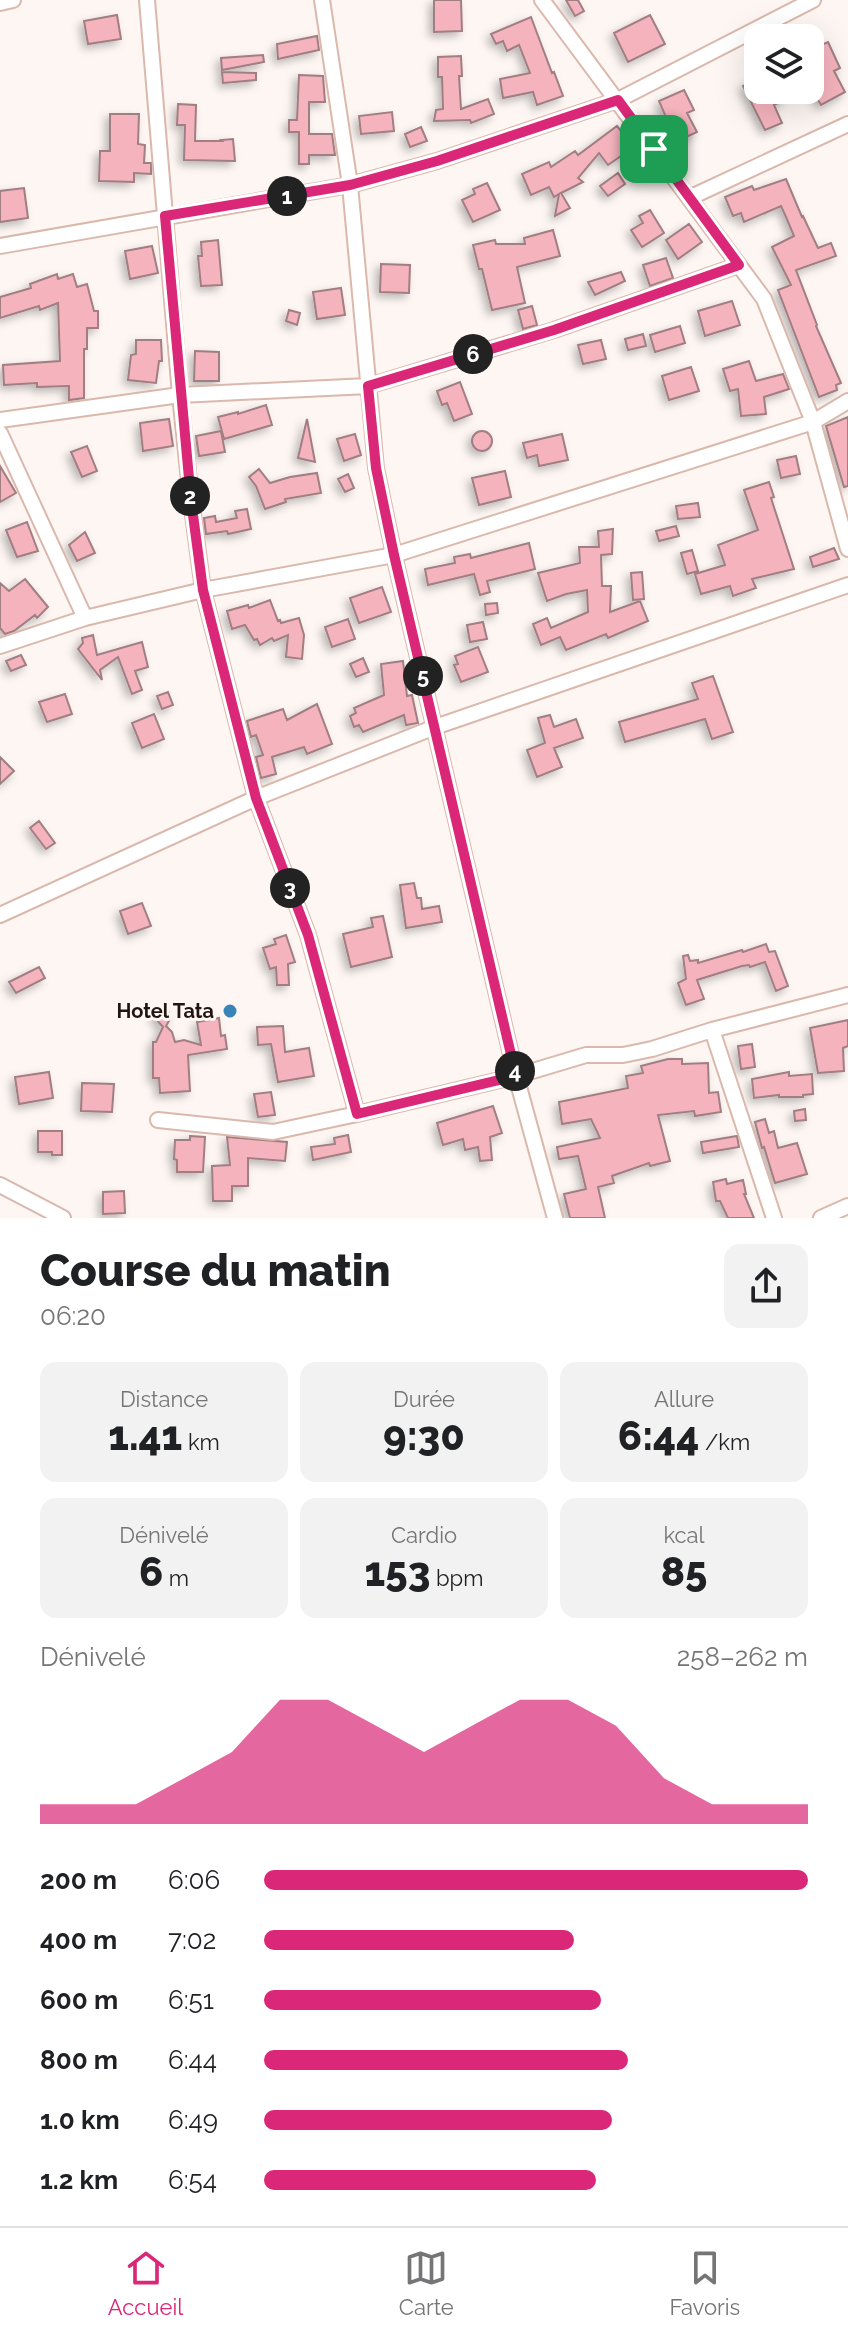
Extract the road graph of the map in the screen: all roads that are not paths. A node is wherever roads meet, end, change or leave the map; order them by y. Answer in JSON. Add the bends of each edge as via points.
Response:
{"nodes":[{"id":1,"x":13,"y":0,"type":"edge"},
{"id":2,"x":147,"y":0,"type":"edge"},
{"id":3,"x":322,"y":0,"type":"edge"},
{"id":4,"x":542,"y":0,"type":"edge"},
{"id":5,"x":813,"y":0,"type":"edge"},
{"id":6,"x":0,"y":3,"type":"edge"},
{"id":7,"x":618,"y":100,"type":"junction"},
{"id":8,"x":848,"y":124,"type":"edge"},
{"id":9,"x":350,"y":185,"type":"junction"},
{"id":10,"x":689,"y":198,"type":"junction"},
{"id":11,"x":165,"y":216,"type":"junction"},
{"id":12,"x":0,"y":246,"type":"edge"},
{"id":13,"x":739,"y":265,"type":"junction"},
{"id":14,"x":368,"y":386,"type":"junction"},
{"id":15,"x":180,"y":395,"type":"junction"},
{"id":16,"x":848,"y":401,"type":"edge"},
{"id":17,"x":0,"y":420,"type":"edge"},
{"id":18,"x":813,"y":422,"type":"junction"},
{"id":19,"x":0,"y":433,"type":"edge"},
{"id":20,"x":848,"y":549,"type":"edge"},
{"id":21,"x":394,"y":555,"type":"junction"},
{"id":22,"x":848,"y":585,"type":"edge"},
{"id":23,"x":203,"y":590,"type":"junction"},
{"id":24,"x":85,"y":618,"type":"junction"},
{"id":25,"x":0,"y":646,"type":"edge"},
{"id":26,"x":435,"y":727,"type":"junction"},
{"id":27,"x":256,"y":798,"type":"junction"},
{"id":28,"x":0,"y":915,"type":"edge"},
{"id":29,"x":848,"y":995,"type":"edge"},
{"id":30,"x":712,"y":1030,"type":"junction"},
{"id":31,"x":516,"y":1076,"type":"junction"},
{"id":32,"x":357,"y":1114,"type":"junction"},
{"id":33,"x":158,"y":1120,"type":"dead end"},
{"id":34,"x":0,"y":1185,"type":"edge"},
{"id":35,"x":848,"y":1206,"type":"edge"},
{"id":36,"x":63,"y":1218,"type":"edge"},
{"id":37,"x":555,"y":1218,"type":"edge"},
{"id":38,"x":774,"y":1218,"type":"edge"},
{"id":39,"x":821,"y":1218,"type":"edge"}],
"edges":[{"from":1,"to":6,"type":"street"},
{"from":2,"to":11,"type":"street"},
{"from":3,"to":9,"type":"street"},
{"from":4,"to":7,"type":"street"},
{"from":5,"to":7,"type":"street"},
{"from":7,"to":9,"type":"street"},
{"from":7,"to":10,"type":"street"},
{"from":8,"to":10,"type":"street"},
{"from":9,"to":11,"type":"street"},
{"from":9,"to":14,"type":"street"},
{"from":10,"to":13,"type":"street"},
{"from":11,"to":12,"type":"street"},
{"from":11,"to":15,"type":"street"},
{"from":13,"to":14,"type":"street","via":[[554,330]]},
{"from":13,"to":18,"type":"street","via":[[764,299]]},
{"from":14,"to":15,"type":"street"},
{"from":14,"to":21,"type":"street","via":[[376,468]]},
{"from":15,"to":17,"type":"street"},
{"from":15,"to":23,"type":"street"},
{"from":16,"to":18,"type":"street"},
{"from":18,"to":20,"type":"street"},
{"from":18,"to":21,"type":"street"},
{"from":19,"to":24,"type":"street"},
{"from":21,"to":23,"type":"street"},
{"from":21,"to":26,"type":"street"},
{"from":22,"to":26,"type":"street"},
{"from":23,"to":24,"type":"street"},
{"from":23,"to":27,"type":"street"},
{"from":24,"to":25,"type":"street"},
{"from":26,"to":27,"type":"street"},
{"from":26,"to":31,"type":"street"},
{"from":27,"to":28,"type":"street"},
{"from":27,"to":32,"type":"street","via":[[308,935]]},
{"from":29,"to":30,"type":"street"},
{"from":30,"to":31,"type":"street","via":[[652,1049],[586,1055]]},
{"from":30,"to":38,"type":"street"},
{"from":31,"to":32,"type":"street"},
{"from":31,"to":37,"type":"street"},
{"from":32,"to":33,"type":"street","via":[[273,1132]]},
{"from":34,"to":36,"type":"street"},
{"from":35,"to":39,"type":"street"}]}
